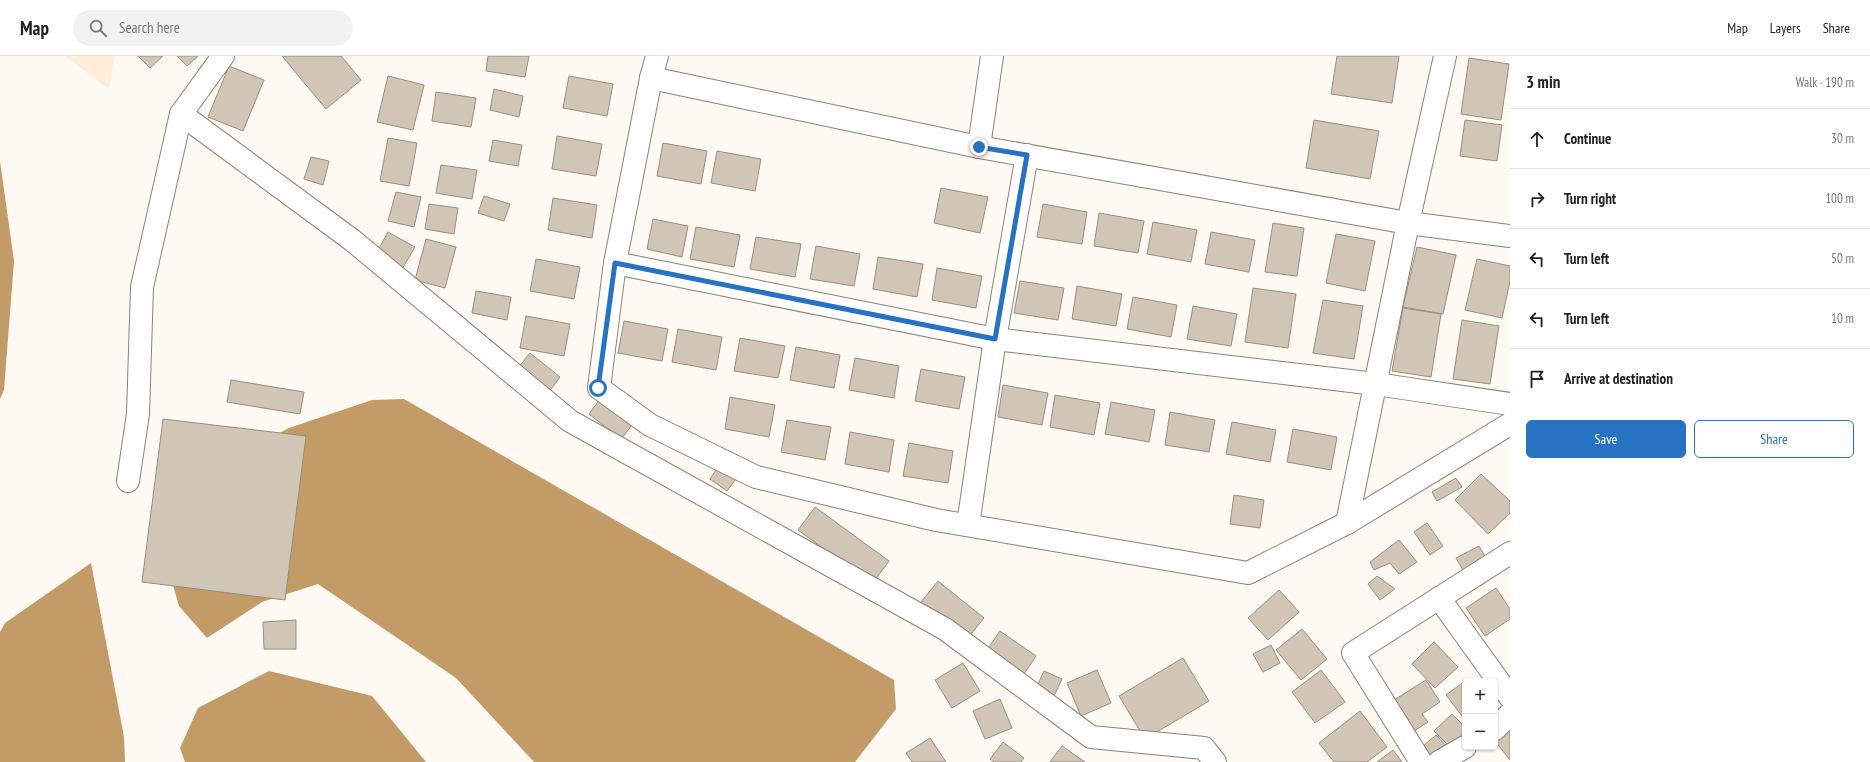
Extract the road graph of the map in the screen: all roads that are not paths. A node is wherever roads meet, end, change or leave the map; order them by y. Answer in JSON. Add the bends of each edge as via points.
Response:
{"nodes":[{"id":1,"x":223,"y":56,"type":"edge"},
{"id":2,"x":657,"y":56,"type":"edge"},
{"id":3,"x":992,"y":56,"type":"edge"},
{"id":4,"x":1445,"y":56,"type":"edge"},
{"id":5,"x":651,"y":78,"type":"junction"},
{"id":6,"x":181,"y":114,"type":"junction"},
{"id":7,"x":979,"y":147,"type":"junction"},
{"id":8,"x":1027,"y":155,"type":"junction"},
{"id":9,"x":1408,"y":223,"type":"junction"},
{"id":10,"x":1510,"y":236,"type":"edge"},
{"id":11,"x":615,"y":263,"type":"junction"},
{"id":12,"x":995,"y":339,"type":"junction"},
{"id":13,"x":1376,"y":384,"type":"junction"},
{"id":14,"x":1510,"y":404,"type":"edge"},
{"id":15,"x":1510,"y":424,"type":"edge"},
{"id":16,"x":128,"y":481,"type":"dead end"},
{"id":17,"x":1347,"y":523,"type":"junction"},
{"id":18,"x":968,"y":525,"type":"junction"},
{"id":19,"x":1510,"y":553,"type":"edge"},
{"id":20,"x":1439,"y":598,"type":"junction"},
{"id":21,"x":1510,"y":697,"type":"edge"},
{"id":22,"x":1510,"y":714,"type":"edge"},
{"id":23,"x":1498,"y":726,"type":"edge"},
{"id":24,"x":1462,"y":749,"type":"edge"},
{"id":25,"x":1215,"y":762,"type":"edge"},
{"id":26,"x":1421,"y":762,"type":"edge"},
{"id":27,"x":1439,"y":762,"type":"edge"}],
"edges":[{"from":1,"to":6,"type":"street"},
{"from":2,"to":5,"type":"street"},
{"from":3,"to":7,"type":"street"},
{"from":4,"to":9,"type":"street"},
{"from":5,"to":7,"type":"street"},
{"from":5,"to":11,"type":"street"},
{"from":6,"to":16,"type":"street","via":[[142,287],[138,414]]},
{"from":6,"to":25,"type":"street","via":[[352,240],[570,421],[945,629],[1091,737],[1204,748]]},
{"from":7,"to":8,"type":"street"},
{"from":8,"to":9,"type":"street"},
{"from":8,"to":12,"type":"street"},
{"from":9,"to":10,"type":"street"},
{"from":9,"to":13,"type":"street"},
{"from":11,"to":12,"type":"street"},
{"from":11,"to":18,"type":"street","via":[[598,388],[650,425],[756,477],[936,520]]},
{"from":12,"to":13,"type":"street"},
{"from":12,"to":18,"type":"street"},
{"from":13,"to":14,"type":"street"},
{"from":13,"to":17,"type":"street"},
{"from":15,"to":17,"type":"street"},
{"from":17,"to":18,"type":"street","via":[[1248,573]]},
{"from":19,"to":20,"type":"street"},
{"from":20,"to":21,"type":"street"},
{"from":20,"to":26,"type":"street","via":[[1353,653]]},
{"from":22,"to":23,"type":"street"},
{"from":24,"to":27,"type":"street"}]}
